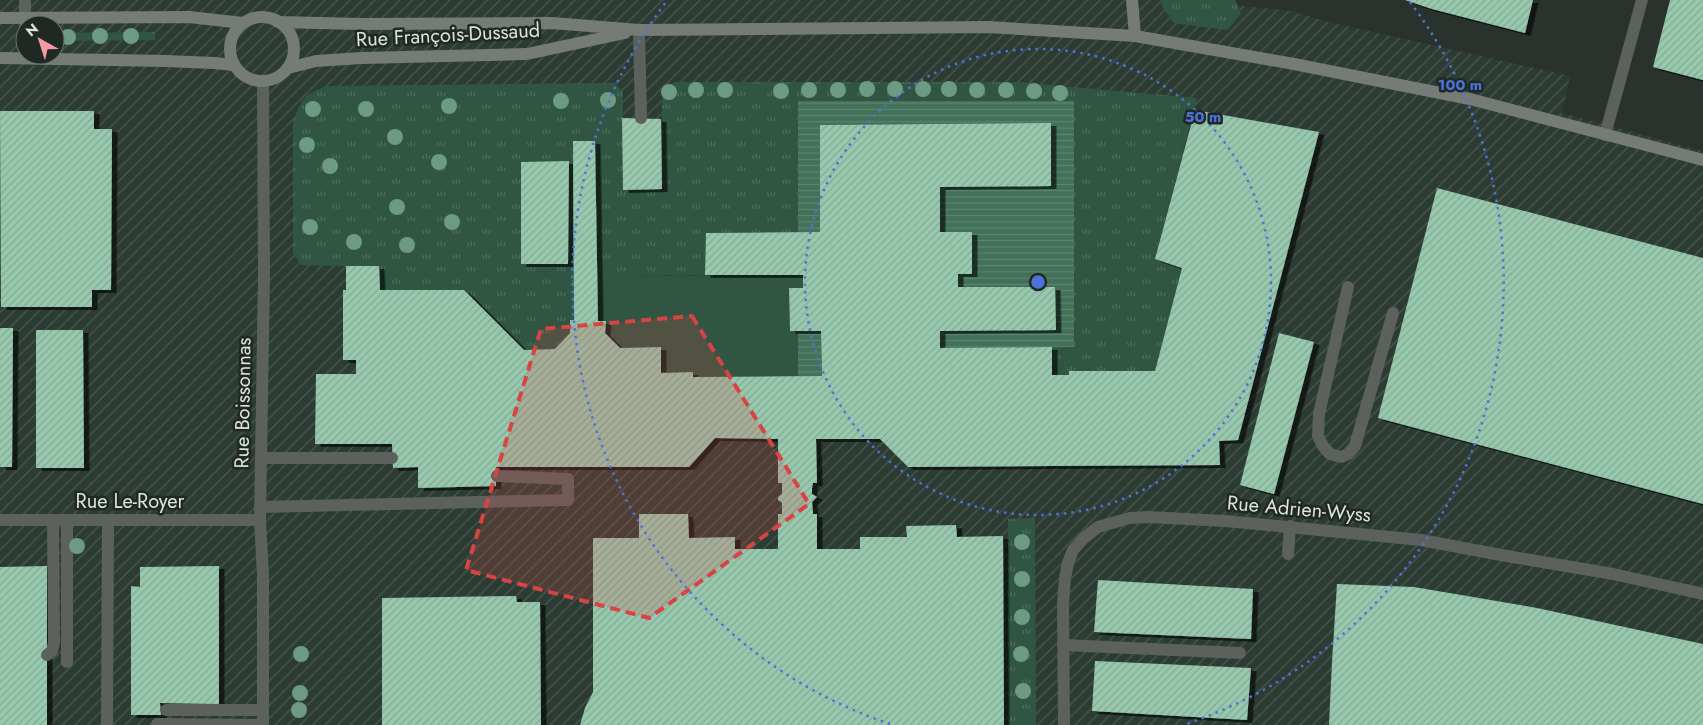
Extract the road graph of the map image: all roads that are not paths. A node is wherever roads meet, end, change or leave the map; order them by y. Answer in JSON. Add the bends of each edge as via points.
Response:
{"nodes":[{"id":1,"x":25,"y":0,"type":"edge"},
{"id":2,"x":1132,"y":0,"type":"edge"},
{"id":3,"x":1642,"y":0,"type":"edge"},
{"id":4,"x":25,"y":15,"type":"edge"},
{"id":5,"x":0,"y":18,"type":"edge"},
{"id":6,"x":15,"y":20,"type":"edge"},
{"id":7,"x":65,"y":21,"type":"edge"},
{"id":8,"x":278,"y":22,"type":"junction"},
{"id":9,"x":243,"y":23,"type":"junction"},
{"id":10,"x":640,"y":30,"type":"junction"},
{"id":11,"x":1135,"y":36,"type":"junction"},
{"id":12,"x":15,"y":57,"type":"edge"},
{"id":13,"x":65,"y":57,"type":"edge"},
{"id":14,"x":0,"y":58,"type":"edge"},
{"id":15,"x":234,"y":65,"type":"junction"},
{"id":16,"x":288,"y":68,"type":"junction"},
{"id":17,"x":263,"y":82,"type":"junction"},
{"id":18,"x":642,"y":118,"type":"dead end"},
{"id":19,"x":1605,"y":135,"type":"junction"},
{"id":20,"x":1703,"y":160,"type":"edge"},
{"id":21,"x":1348,"y":287,"type":"dead end"},
{"id":22,"x":1393,"y":313,"type":"dead end"},
{"id":23,"x":262,"y":458,"type":"junction"},
{"id":24,"x":392,"y":458,"type":"dead end"},
{"id":25,"x":497,"y":476,"type":"dead end"},
{"id":26,"x":260,"y":514,"type":"junction"},
{"id":27,"x":0,"y":520,"type":"edge"},
{"id":28,"x":53,"y":520,"type":"junction"},
{"id":29,"x":67,"y":520,"type":"junction"},
{"id":30,"x":108,"y":520,"type":"junction"},
{"id":31,"x":1290,"y":526,"type":"junction"},
{"id":32,"x":1288,"y":554,"type":"dead end"},
{"id":33,"x":1703,"y":594,"type":"edge"},
{"id":34,"x":1063,"y":645,"type":"junction"},
{"id":35,"x":1240,"y":652,"type":"dead end"},
{"id":36,"x":47,"y":655,"type":"dead end"},
{"id":37,"x":67,"y":662,"type":"dead end"},
{"id":38,"x":166,"y":710,"type":"dead end"},
{"id":39,"x":263,"y":710,"type":"junction"},
{"id":40,"x":107,"y":723,"type":"dead end"},
{"id":41,"x":157,"y":724,"type":"edge"},
{"id":42,"x":263,"y":725,"type":"edge"},
{"id":43,"x":1064,"y":725,"type":"edge"},
{"id":44,"x":1071,"y":725,"type":"edge"}],
"edges":[{"from":1,"to":4,"type":"street"},
{"from":2,"to":11,"type":"main road"},
{"from":3,"to":19,"type":"street"},
{"from":5,"to":6,"type":"main road","name":"Rue François-Dussaud"},
{"from":7,"to":9,"type":"main road","name":"Rue François-Dussaud","via":[[189,17]]},
{"from":8,"to":9,"type":"main road","name":"Rue François-Dussaud","via":[[265,17]]},
{"from":8,"to":10,"type":"main road","name":"Rue François-Dussaud","via":[[552,23]]},
{"from":8,"to":16,"type":"main road","via":[[284,25],[294,43],[294,54]]},
{"from":9,"to":15,"type":"main road","via":[[230,44]]},
{"from":10,"to":11,"type":"main road","name":"Rue François-Dussaud","via":[[988,27]]},
{"from":10,"to":16,"type":"main road","name":"Rue François-Dussaud","via":[[527,54],[361,58],[316,61]]},
{"from":10,"to":18,"type":"street"},
{"from":11,"to":19,"type":"main road","name":"Rue François-Dussaud","via":[[1470,99]]},
{"from":12,"to":14,"type":"main road"},
{"from":13,"to":15,"type":"main road"},
{"from":15,"to":17,"type":"main road","via":[[244,77]]},
{"from":16,"to":17,"type":"main road","name":"Rue François-Dussaud","via":[[276,79]]},
{"from":17,"to":23,"type":"street","name":"Rue Boissonnas"},
{"from":19,"to":20,"type":"main road","name":"Rue François-Dussaud"},
{"from":21,"to":22,"type":"street","via":[[1319,414],[1318,436],[1330,454],[1341,457],[1355,446]]},
{"from":23,"to":24,"type":"street"},
{"from":23,"to":26,"type":"street","name":"Rue Boissonnas"},
{"from":25,"to":26,"type":"street","name":"Rue Le-Royer","via":[[568,479],[568,500]]},
{"from":26,"to":30,"type":"street","name":"Rue Le-Royer"},
{"from":26,"to":39,"type":"street","name":"Rue Boissonnas"},
{"from":27,"to":28,"type":"street","name":"Rue Le-Royer"},
{"from":28,"to":29,"type":"street","name":"Rue Le-Royer"},
{"from":28,"to":36,"type":"street","via":[[54,642],[52,651]]},
{"from":29,"to":30,"type":"street","name":"Rue Le-Royer"},
{"from":29,"to":37,"type":"street"},
{"from":30,"to":40,"type":"street"},
{"from":31,"to":32,"type":"street"},
{"from":31,"to":33,"type":"street","name":"Rue Adrien-Wyss","via":[[1421,540],[1613,574]]},
{"from":31,"to":34,"type":"street","name":"Rue Adrien-Wyss","via":[[1148,517],[1130,518],[1098,528],[1073,550],[1068,563]]},
{"from":34,"to":35,"type":"street"},
{"from":34,"to":43,"type":"street","name":"Rue Adrien-Wyss"},
{"from":38,"to":39,"type":"street"},
{"from":39,"to":42,"type":"street","name":"Rue Boissonnas"},
{"from":41,"to":42,"type":"street"},
{"from":43,"to":44,"type":"street"}]}
